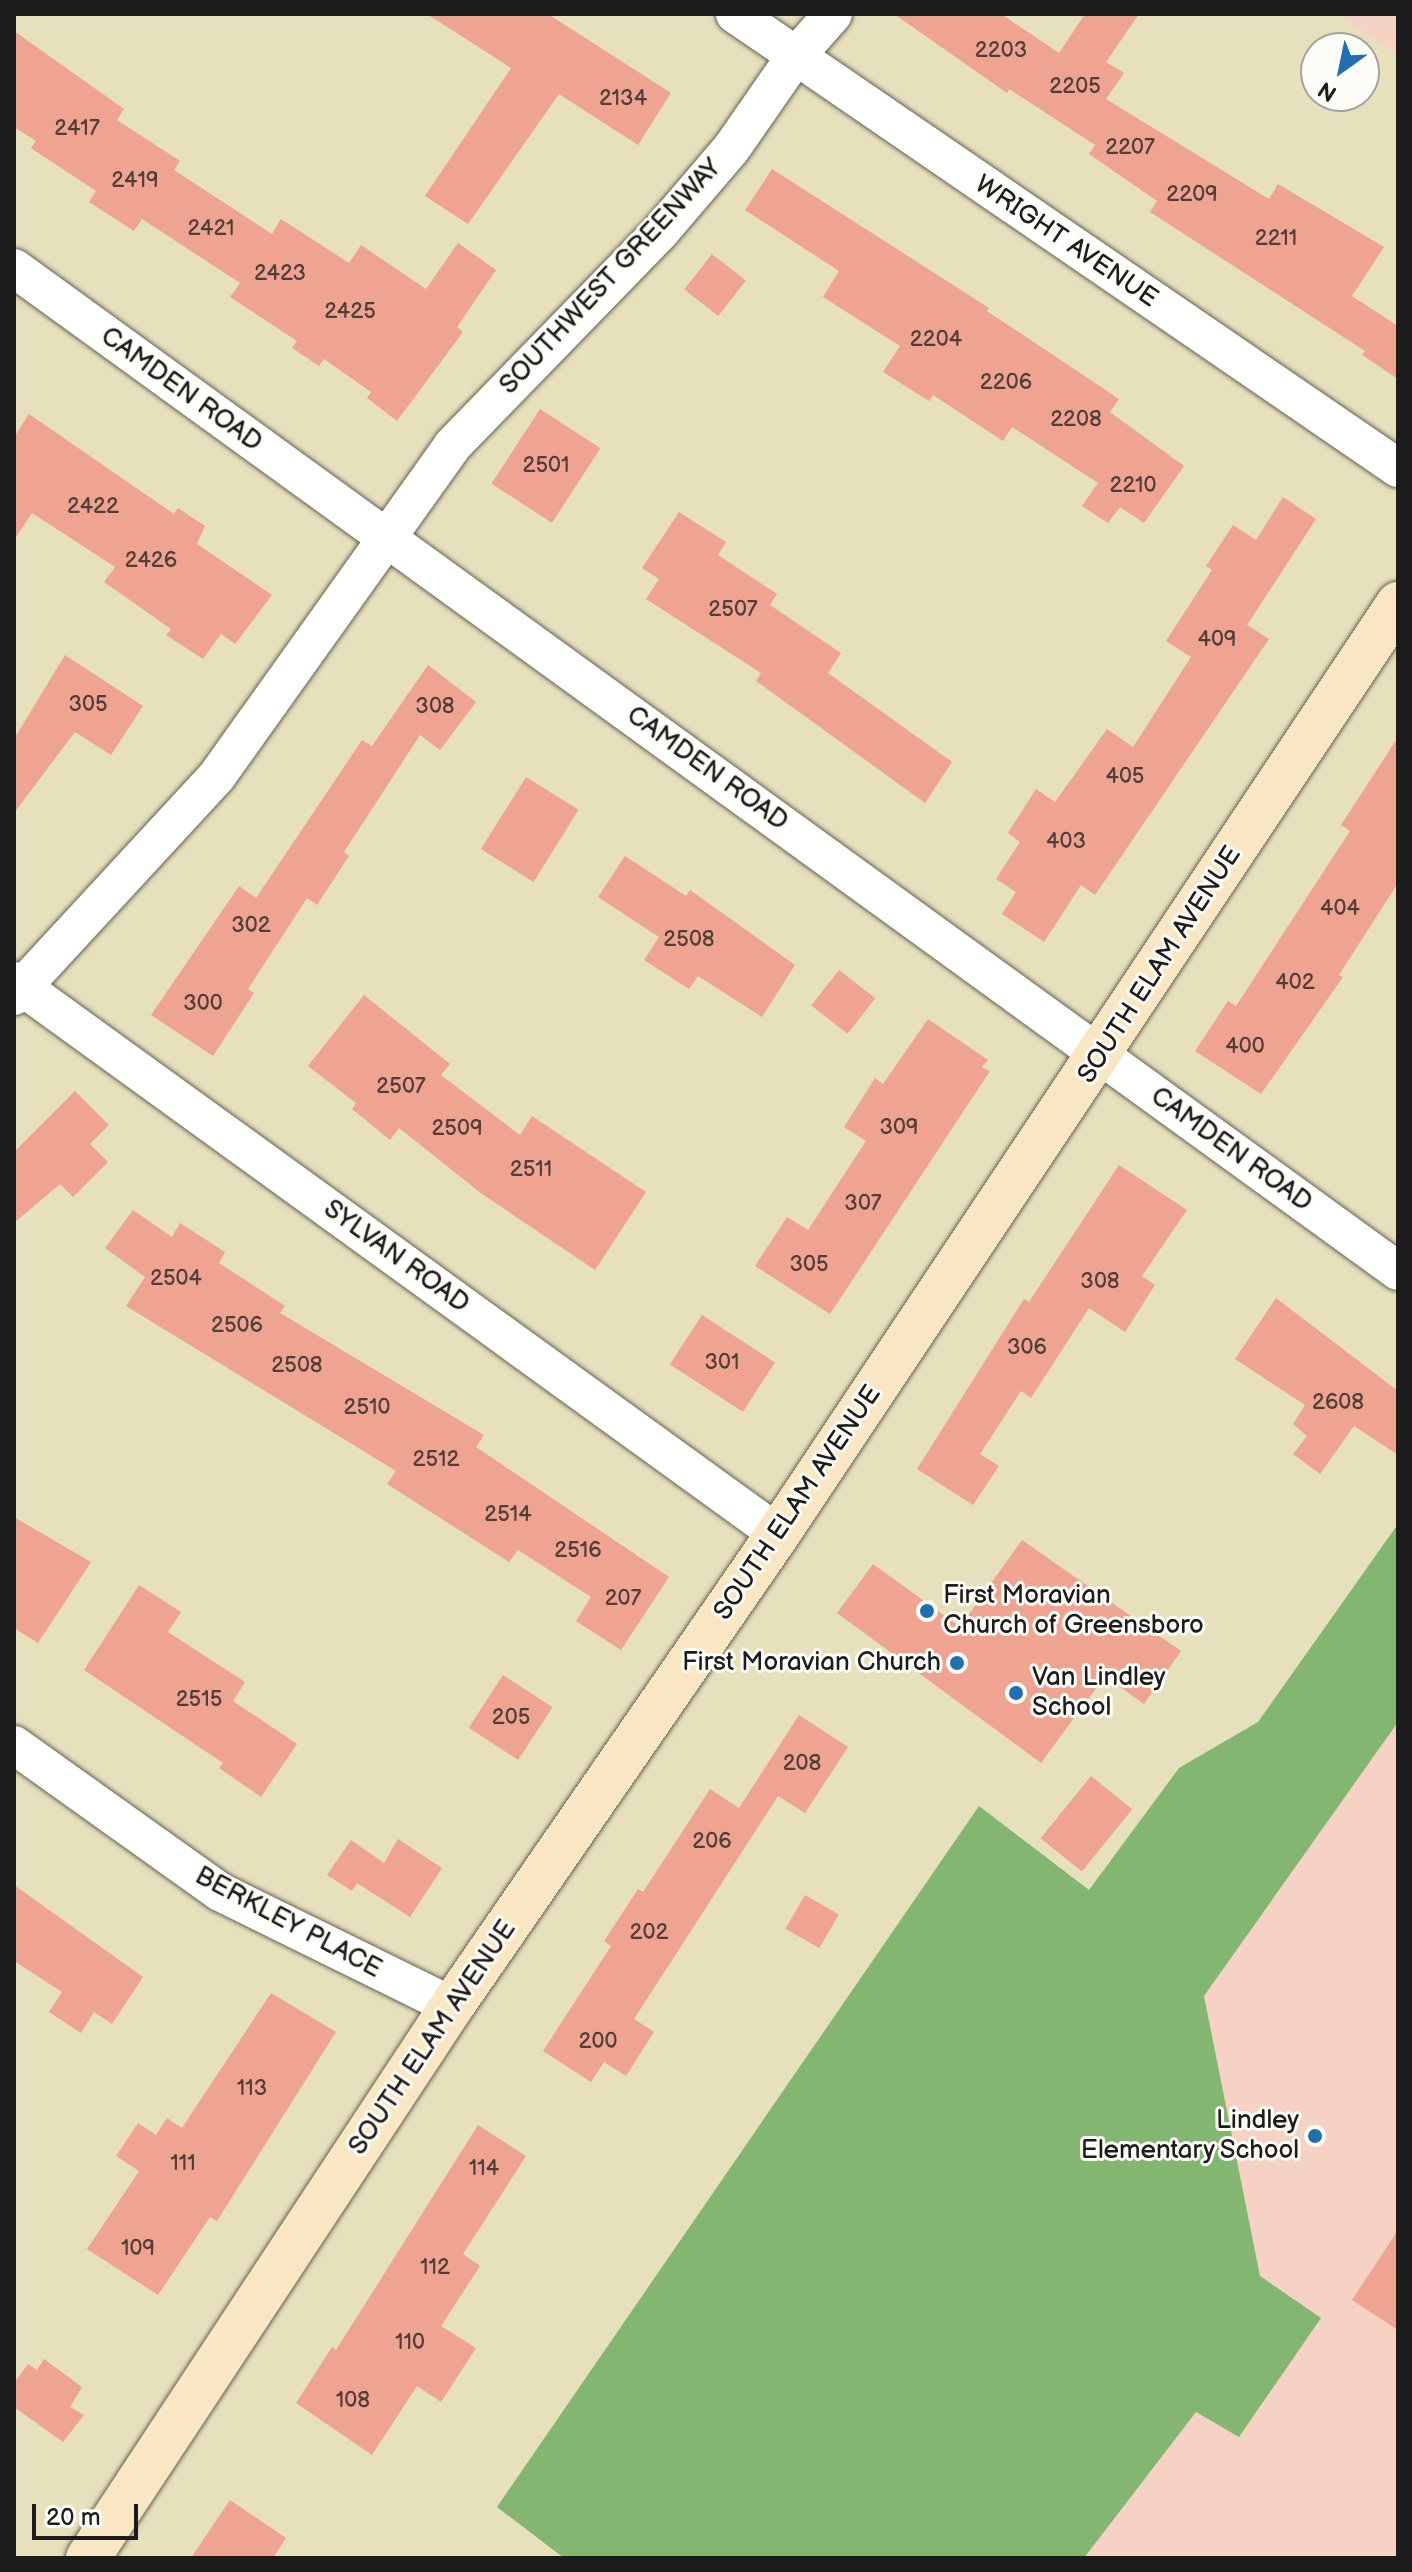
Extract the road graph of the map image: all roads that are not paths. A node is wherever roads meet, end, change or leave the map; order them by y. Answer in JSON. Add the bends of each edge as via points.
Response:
{"nodes":[{"id":1,"x":735,"y":14,"type":"edge"},
{"id":2,"x":833,"y":14,"type":"edge"},
{"id":3,"x":795,"y":57,"type":"junction"},
{"id":4,"x":14,"y":268,"type":"edge"},
{"id":5,"x":1398,"y":468,"type":"edge"},
{"id":6,"x":386,"y":539,"type":"junction"},
{"id":7,"x":1398,"y":604,"type":"edge"},
{"id":8,"x":17,"y":988,"type":"edge"},
{"id":9,"x":1103,"y":1053,"type":"junction"},
{"id":10,"x":1398,"y":1271,"type":"edge"},
{"id":11,"x":778,"y":1534,"type":"junction"},
{"id":12,"x":14,"y":1745,"type":"edge"},
{"id":13,"x":452,"y":2006,"type":"junction"},
{"id":14,"x":88,"y":2558,"type":"edge"}],
"edges":[{"from":1,"to":3,"type":"street","name":"WRIGHT AVENUE"},
{"from":2,"to":3,"type":"street","name":"SOUTHWEST GREENWAY"},
{"from":3,"to":5,"type":"street","name":"WRIGHT AVENUE"},
{"from":3,"to":6,"type":"street","name":"SOUTHWEST GREENWAY","via":[[731,149],[660,232],[452,446]]},
{"from":4,"to":6,"type":"street","name":"CAMDEN ROAD"},
{"from":6,"to":8,"type":"street","name":"SOUTHWEST GREENWAY","via":[[217,776]]},
{"from":6,"to":9,"type":"street","name":"CAMDEN ROAD"},
{"from":7,"to":9,"type":"street","name":"SOUTH ELAM AVENUE"},
{"from":8,"to":11,"type":"street","name":"SYLVAN ROAD"},
{"from":9,"to":10,"type":"street","name":"CAMDEN ROAD"},
{"from":9,"to":11,"type":"street","name":"SOUTH ELAM AVENUE"},
{"from":11,"to":13,"type":"street","name":"SOUTH ELAM AVENUE"},
{"from":12,"to":13,"type":"street","name":"BERKLEY PLACE","via":[[220,1892]]},
{"from":13,"to":14,"type":"street","name":"SOUTH ELAM AVENUE"}]}
